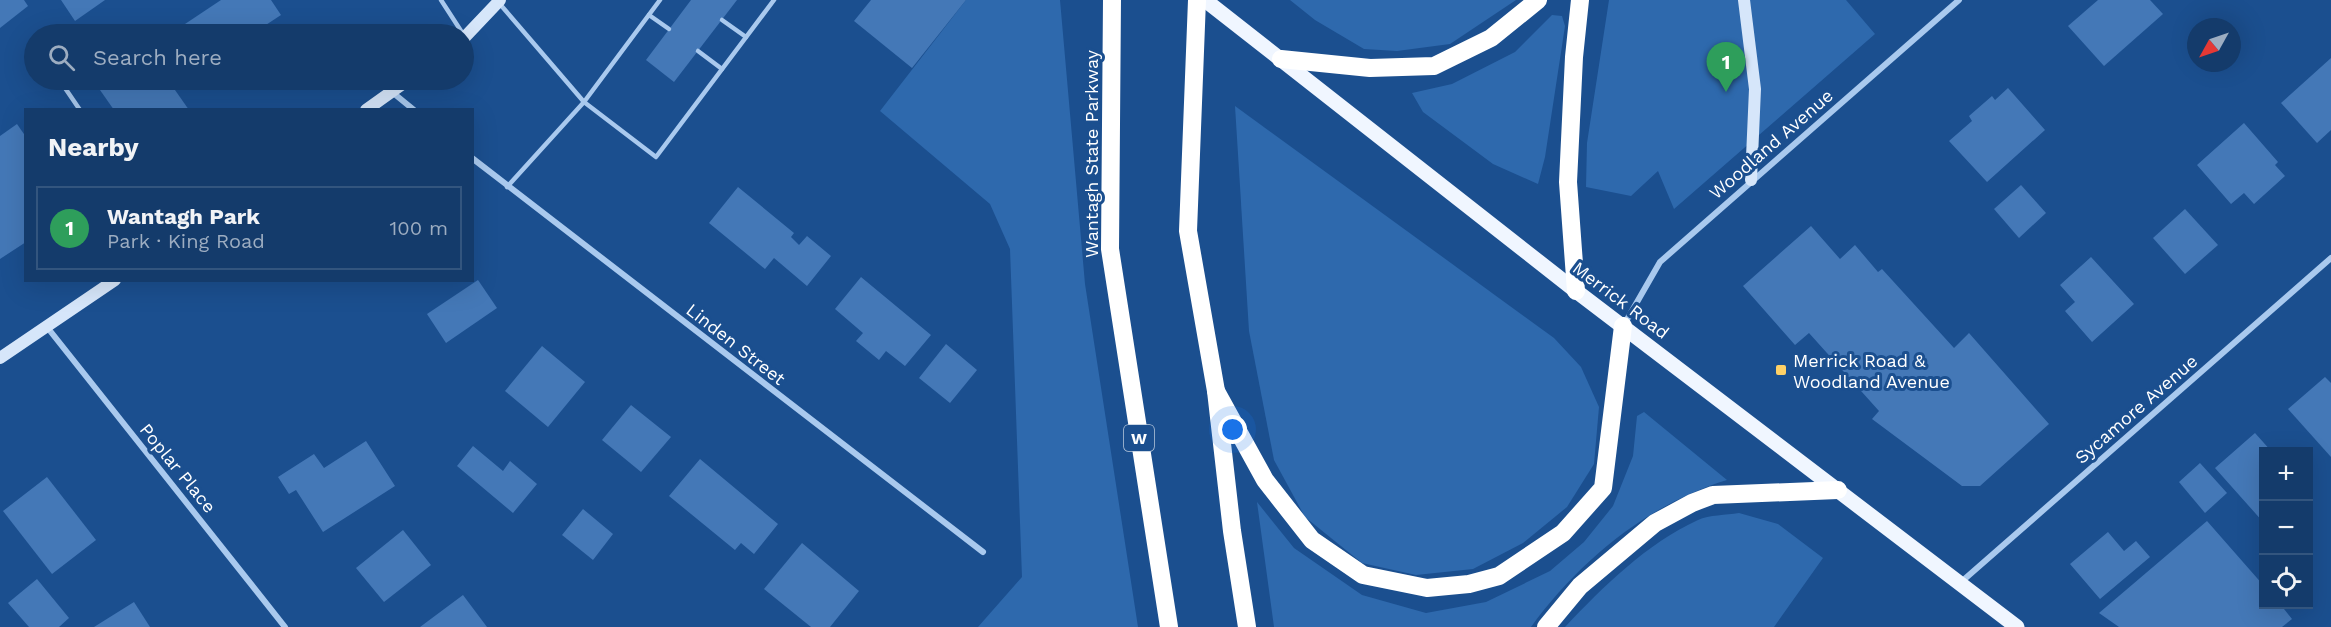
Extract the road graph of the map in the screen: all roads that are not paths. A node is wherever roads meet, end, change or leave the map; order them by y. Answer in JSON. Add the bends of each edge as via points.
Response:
{"nodes":[{"id":1,"x":441,"y":0,"type":"edge"},
{"id":2,"x":660,"y":0,"type":"edge"},
{"id":3,"x":1112,"y":0,"type":"edge"},
{"id":4,"x":1197,"y":0,"type":"edge"},
{"id":5,"x":1204,"y":0,"type":"edge"},
{"id":6,"x":1538,"y":0,"type":"edge"},
{"id":7,"x":1580,"y":0,"type":"edge"},
{"id":8,"x":1744,"y":0,"type":"edge"},
{"id":9,"x":1959,"y":0,"type":"edge"},
{"id":10,"x":499,"y":1,"type":"edge"},
{"id":11,"x":770,"y":1,"type":"edge"},
{"id":12,"x":649,"y":15,"type":"junction"},
{"id":13,"x":722,"y":20,"type":"dead end"},
{"id":14,"x":456,"y":24,"type":"edge"},
{"id":15,"x":474,"y":26,"type":"edge"},
{"id":16,"x":669,"y":29,"type":"dead end"},
{"id":17,"x":746,"y":37,"type":"junction"},
{"id":18,"x":698,"y":51,"type":"dead end"},
{"id":19,"x":1281,"y":59,"type":"junction"},
{"id":20,"x":722,"y":69,"type":"junction"},
{"id":21,"x":66,"y":90,"type":"edge"},
{"id":22,"x":395,"y":90,"type":"edge"},
{"id":23,"x":392,"y":92,"type":"junction"},
{"id":24,"x":584,"y":102,"type":"junction"},
{"id":25,"x":79,"y":108,"type":"edge"},
{"id":26,"x":369,"y":108,"type":"edge"},
{"id":27,"x":412,"y":108,"type":"edge"},
{"id":28,"x":474,"y":160,"type":"edge"},
{"id":29,"x":1751,"y":180,"type":"junction"},
{"id":30,"x":507,"y":187,"type":"junction"},
{"id":31,"x":2331,"y":258,"type":"edge"},
{"id":32,"x":112,"y":282,"type":"edge"},
{"id":33,"x":1576,"y":291,"type":"junction"},
{"id":34,"x":1623,"y":326,"type":"junction"},
{"id":35,"x":47,"y":327,"type":"junction"},
{"id":36,"x":0,"y":358,"type":"edge"},
{"id":37,"x":1215,"y":391,"type":"junction"},
{"id":38,"x":1838,"y":490,"type":"junction"},
{"id":39,"x":983,"y":552,"type":"dead end"},
{"id":40,"x":1960,"y":583,"type":"junction"},
{"id":41,"x":285,"y":627,"type":"edge"},
{"id":42,"x":1169,"y":627,"type":"edge"},
{"id":43,"x":1247,"y":627,"type":"edge"},
{"id":44,"x":1546,"y":627,"type":"edge"},
{"id":45,"x":2017,"y":627,"type":"edge"}],
"edges":[{"from":1,"to":14,"type":"lane"},
{"from":2,"to":12,"type":"lane"},
{"from":3,"to":42,"type":"highway","name":"Wantagh State Parkway","number":"W","via":[[1110,249]]},
{"from":4,"to":37,"type":"highway","via":[[1188,231]]},
{"from":5,"to":19,"type":"main road","name":"Merrick Road"},
{"from":6,"to":19,"type":"highway","via":[[1491,38],[1434,66],[1370,68]]},
{"from":7,"to":33,"type":"highway","via":[[1568,182]]},
{"from":8,"to":29,"type":"main road","via":[[1755,89]]},
{"from":9,"to":29,"type":"street","name":"Woodland Avenue"},
{"from":10,"to":15,"type":"main road"},
{"from":10,"to":24,"type":"lane"},
{"from":11,"to":17,"type":"lane"},
{"from":12,"to":16,"type":"lane"},
{"from":12,"to":24,"type":"lane"},
{"from":13,"to":17,"type":"lane"},
{"from":17,"to":20,"type":"lane"},
{"from":18,"to":20,"type":"lane"},
{"from":19,"to":33,"type":"main road","name":"Merrick Road"},
{"from":20,"to":24,"type":"lane","via":[[656,157]]},
{"from":21,"to":25,"type":"lane"},
{"from":22,"to":23,"type":"main road"},
{"from":23,"to":26,"type":"main road"},
{"from":23,"to":27,"type":"street"},
{"from":24,"to":30,"type":"lane"},
{"from":28,"to":30,"type":"street","name":"Linden Street"},
{"from":29,"to":34,"type":"street","name":"Woodland Avenue","via":[[1660,262]]},
{"from":30,"to":39,"type":"street","name":"Linden Street"},
{"from":31,"to":40,"type":"street","name":"Sycamore Avenue"},
{"from":32,"to":35,"type":"main road"},
{"from":33,"to":34,"type":"main road","name":"Merrick Road"},
{"from":34,"to":37,"type":"highway","via":[[1603,488],[1563,533],[1499,576],[1469,584],[1427,588],[1363,574],[1312,540],[1264,480]]},
{"from":34,"to":38,"type":"main road","name":"Merrick Road"},
{"from":35,"to":36,"type":"main road"},
{"from":35,"to":41,"type":"street","name":"Poplar Place"},
{"from":37,"to":43,"type":"highway"},
{"from":38,"to":40,"type":"main road","name":"Merrick Road"},
{"from":38,"to":44,"type":"highway","via":[[1713,495],[1692,503],[1655,523],[1580,586]]},
{"from":40,"to":45,"type":"main road","name":"Merrick Road"}]}
